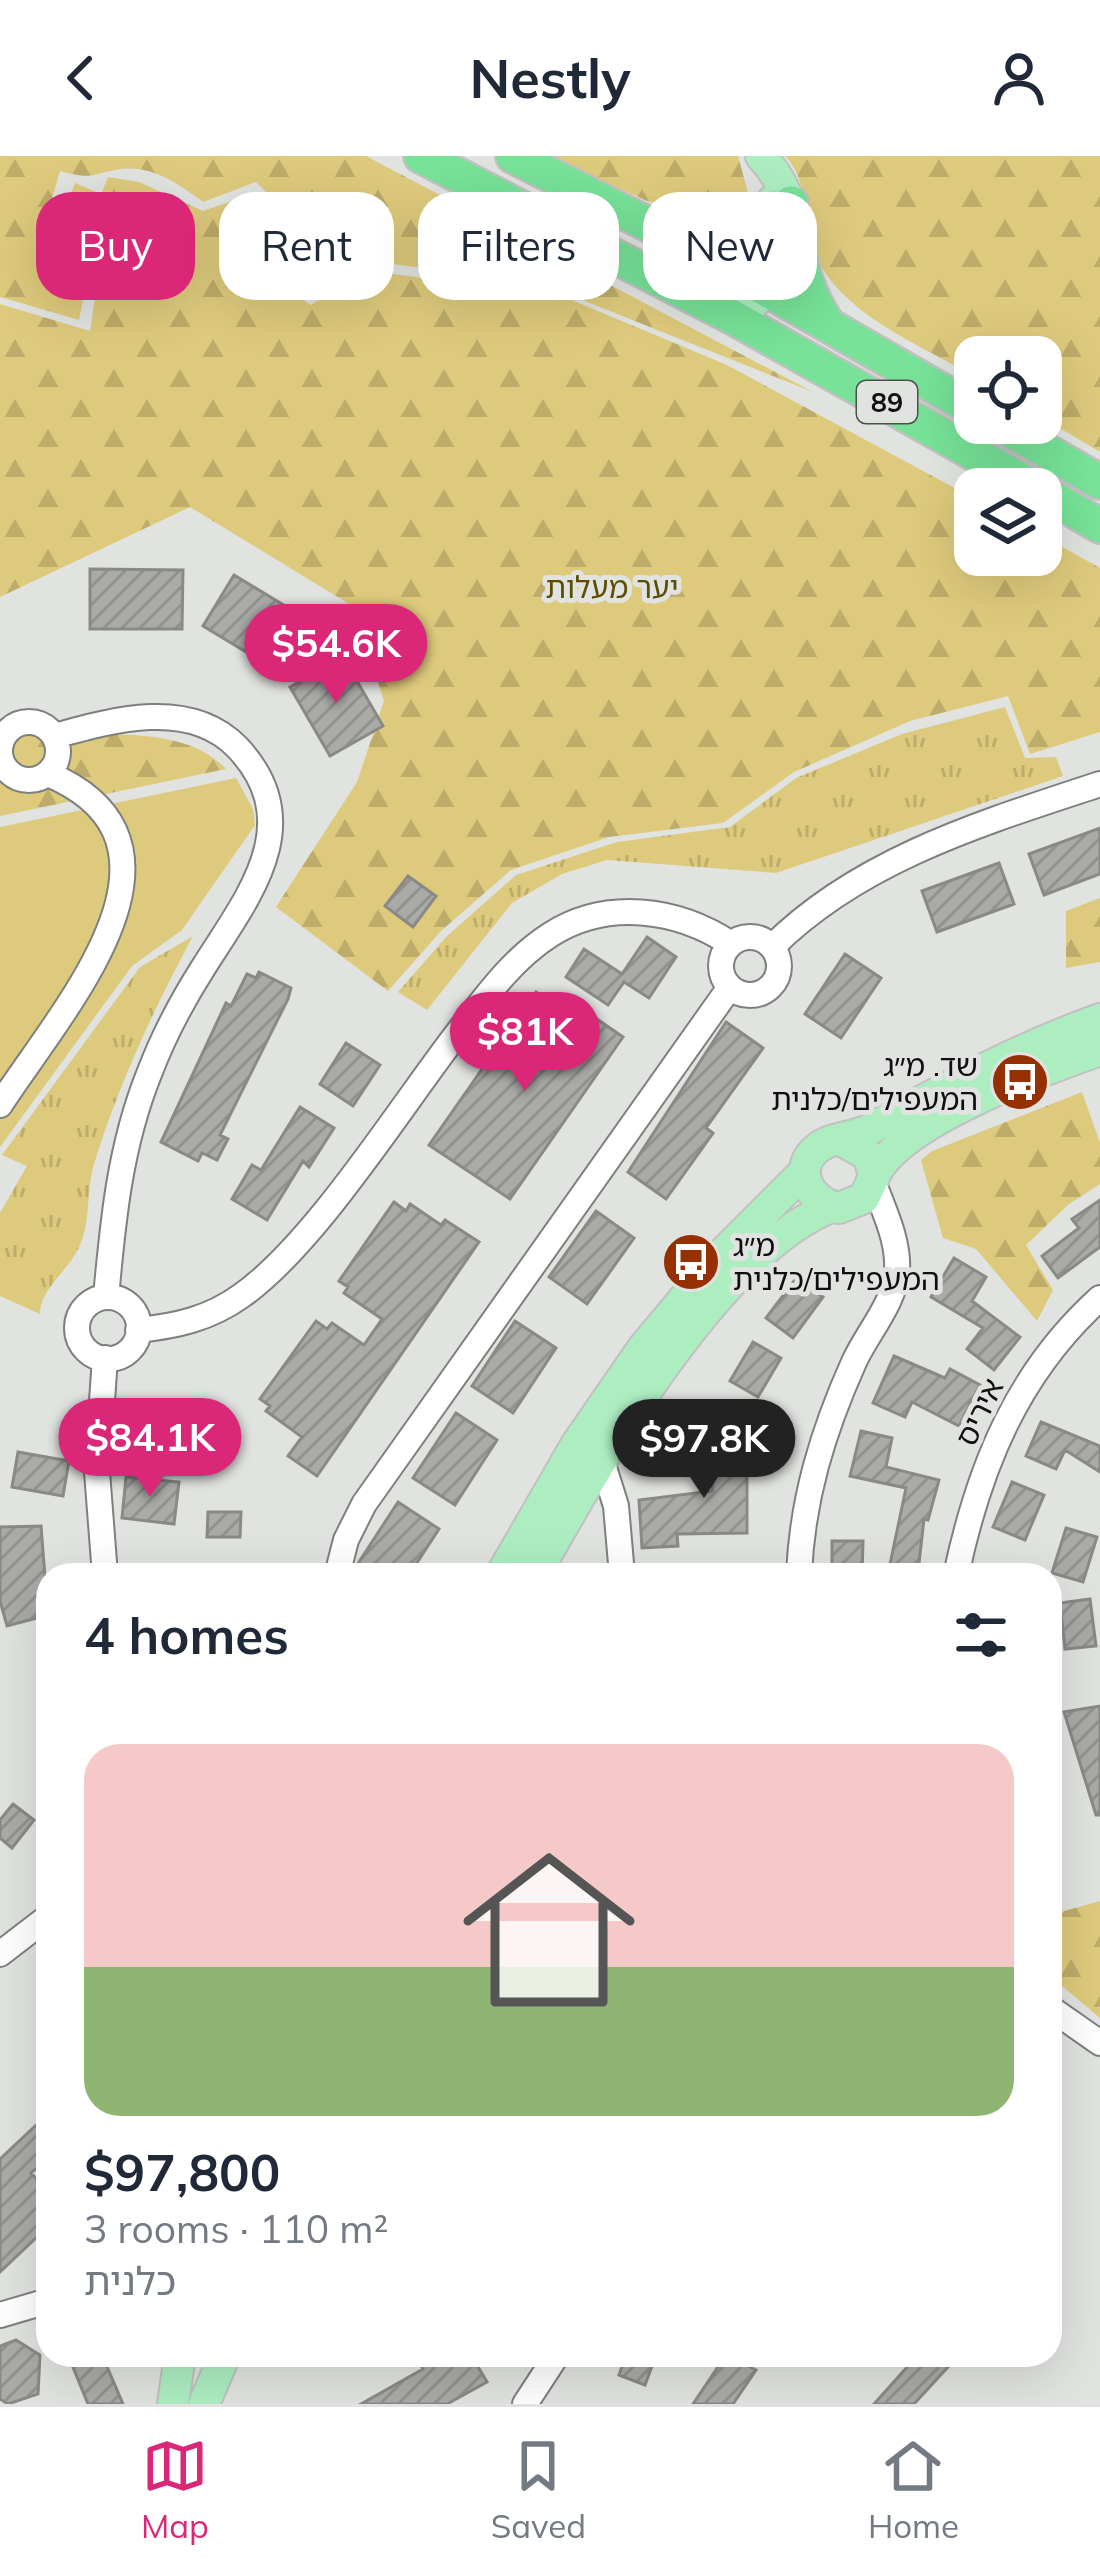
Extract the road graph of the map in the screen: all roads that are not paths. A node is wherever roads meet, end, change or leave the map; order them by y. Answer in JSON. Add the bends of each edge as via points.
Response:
{"nodes":[{"id":1,"x":421,"y":156,"type":"edge"},
{"id":2,"x":513,"y":156,"type":"edge"},
{"id":3,"x":751,"y":156,"type":"edge"},
{"id":4,"x":761,"y":156,"type":"edge"},
{"id":5,"x":773,"y":192,"type":"edge"},
{"id":6,"x":777,"y":192,"type":"edge"},
{"id":7,"x":643,"y":222,"type":"edge"},
{"id":8,"x":749,"y":300,"type":"edge"},
{"id":9,"x":785,"y":300,"type":"edge"},
{"id":10,"x":812,"y":300,"type":"edge"},
{"id":11,"x":736,"y":319,"type":"junction"},
{"id":12,"x":827,"y":324,"type":"junction"},
{"id":13,"x":954,"y":398,"type":"edge"},
{"id":14,"x":1034,"y":444,"type":"edge"},
{"id":15,"x":1000,"y":468,"type":"edge"},
{"id":16,"x":1100,"y":482,"type":"edge"},
{"id":17,"x":1062,"y":504,"type":"edge"},
{"id":18,"x":1100,"y":526,"type":"edge"},
{"id":19,"x":55,"y":736,"type":"junction"},
{"id":20,"x":0,"y":753,"type":"edge"},
{"id":21,"x":48,"y":773,"type":"junction"},
{"id":22,"x":7,"y":782,"type":"edge"},
{"id":23,"x":1100,"y":784,"type":"edge"},
{"id":24,"x":731,"y":944,"type":"junction"},
{"id":25,"x":772,"y":947,"type":"junction"},
{"id":26,"x":730,"y":987,"type":"junction"},
{"id":27,"x":1100,"y":1019,"type":"edge"},
{"id":28,"x":1100,"y":1050,"type":"edge"},
{"id":29,"x":0,"y":1105,"type":"edge"},
{"id":30,"x":841,"y":1140,"type":"junction"},
{"id":31,"x":805,"y":1171,"type":"junction"},
{"id":32,"x":873,"y":1179,"type":"junction"},
{"id":33,"x":839,"y":1207,"type":"junction"},
{"id":34,"x":897,"y":1264,"type":"junction"},
{"id":35,"x":106,"y":1297,"type":"junction"},
{"id":36,"x":1100,"y":1298,"type":"edge"},
{"id":37,"x":138,"y":1330,"type":"junction"},
{"id":38,"x":105,"y":1358,"type":"junction"},
{"id":39,"x":602,"y":1461,"type":"junction"},
{"id":40,"x":104,"y":1563,"type":"edge"},
{"id":41,"x":340,"y":1563,"type":"edge"},
{"id":42,"x":508,"y":1563,"type":"edge"},
{"id":43,"x":542,"y":1563,"type":"edge"},
{"id":44,"x":621,"y":1563,"type":"edge"},
{"id":45,"x":801,"y":1563,"type":"edge"},
{"id":46,"x":959,"y":1563,"type":"edge"},
{"id":47,"x":36,"y":1926,"type":"edge"},
{"id":48,"x":0,"y":1954,"type":"edge"},
{"id":49,"x":1062,"y":2016,"type":"edge"},
{"id":50,"x":1100,"y":2043,"type":"edge"},
{"id":51,"x":36,"y":2304,"type":"edge"},
{"id":52,"x":0,"y":2315,"type":"edge"},
{"id":53,"x":178,"y":2367,"type":"edge"},
{"id":54,"x":220,"y":2367,"type":"edge"},
{"id":55,"x":549,"y":2367,"type":"edge"},
{"id":56,"x":172,"y":2404,"type":"edge"},
{"id":57,"x":204,"y":2404,"type":"edge"},
{"id":58,"x":525,"y":2404,"type":"edge"}],
"edges":[{"from":1,"to":11,"type":"highway","number":"89"},
{"from":2,"to":7,"type":"highway","number":"89"},
{"from":3,"to":5,"type":"main road"},
{"from":4,"to":6,"type":"main road"},
{"from":8,"to":11,"type":"main road"},
{"from":9,"to":12,"type":"highway","number":"89"},
{"from":10,"to":12,"type":"highway"},
{"from":11,"to":15,"type":"highway","number":"89"},
{"from":12,"to":13,"type":"highway","number":"89"},
{"from":14,"to":16,"type":"highway"},
{"from":17,"to":18,"type":"highway","number":"89"},
{"from":19,"to":20,"type":"street","via":[[23,722],[4,736]]},
{"from":19,"to":21,"type":"street","via":[[59,754]]},
{"from":19,"to":35,"type":"street","via":[[141,718],[190,720],[233,743],[268,808],[253,893],[178,1011],[137,1104],[119,1174]]},
{"from":20,"to":22,"type":"street"},
{"from":21,"to":22,"type":"street"},
{"from":21,"to":29,"type":"street","via":[[83,791],[109,818],[123,853],[123,895],[103,944]]},
{"from":23,"to":25,"type":"street","via":[[916,852],[829,902]]},
{"from":24,"to":25,"type":"street","via":[[753,937]]},
{"from":24,"to":26,"type":"street","via":[[721,963]]},
{"from":24,"to":37,"type":"street","via":[[673,917],[627,911],[550,934],[494,986],[260,1282],[211,1314]]},
{"from":25,"to":26,"type":"street","via":[[779,969],[769,988],[747,995]]},
{"from":26,"to":41,"type":"street","via":[[364,1504]]},
{"from":27,"to":30,"type":"main road","via":[[990,1063]]},
{"from":28,"to":32,"type":"main road","via":[[950,1116],[888,1156]]},
{"from":30,"to":31,"type":"main road","via":[[813,1152]]},
{"from":30,"to":32,"type":"main road","via":[[861,1147]]},
{"from":31,"to":33,"type":"main road","via":[[814,1198]]},
{"from":31,"to":42,"type":"main road","via":[[643,1348]]},
{"from":32,"to":33,"type":"main road","via":[[864,1198]]},
{"from":32,"to":34,"type":"street"},
{"from":33,"to":34,"type":"street","via":[[880,1233]]},
{"from":33,"to":39,"type":"main road","via":[[792,1228],[739,1279]]},
{"from":34,"to":45,"type":"street","via":[[812,1475]]},
{"from":35,"to":37,"type":"street","via":[[131,1308]]},
{"from":35,"to":38,"type":"street","via":[[88,1304],[77,1325],[84,1348]]},
{"from":36,"to":46,"type":"street","name":"איריס","via":[[1059,1335],[1016,1398],[972,1500]]},
{"from":37,"to":38,"type":"street","via":[[128,1351]]},
{"from":38,"to":40,"type":"street","via":[[97,1472]]},
{"from":39,"to":43,"type":"main road"},
{"from":39,"to":44,"type":"street"},
{"from":47,"to":48,"type":"street"},
{"from":49,"to":50,"type":"street"},
{"from":51,"to":52,"type":"street"},
{"from":53,"to":56,"type":"main road"},
{"from":54,"to":57,"type":"main road"},
{"from":55,"to":58,"type":"street"}]}
